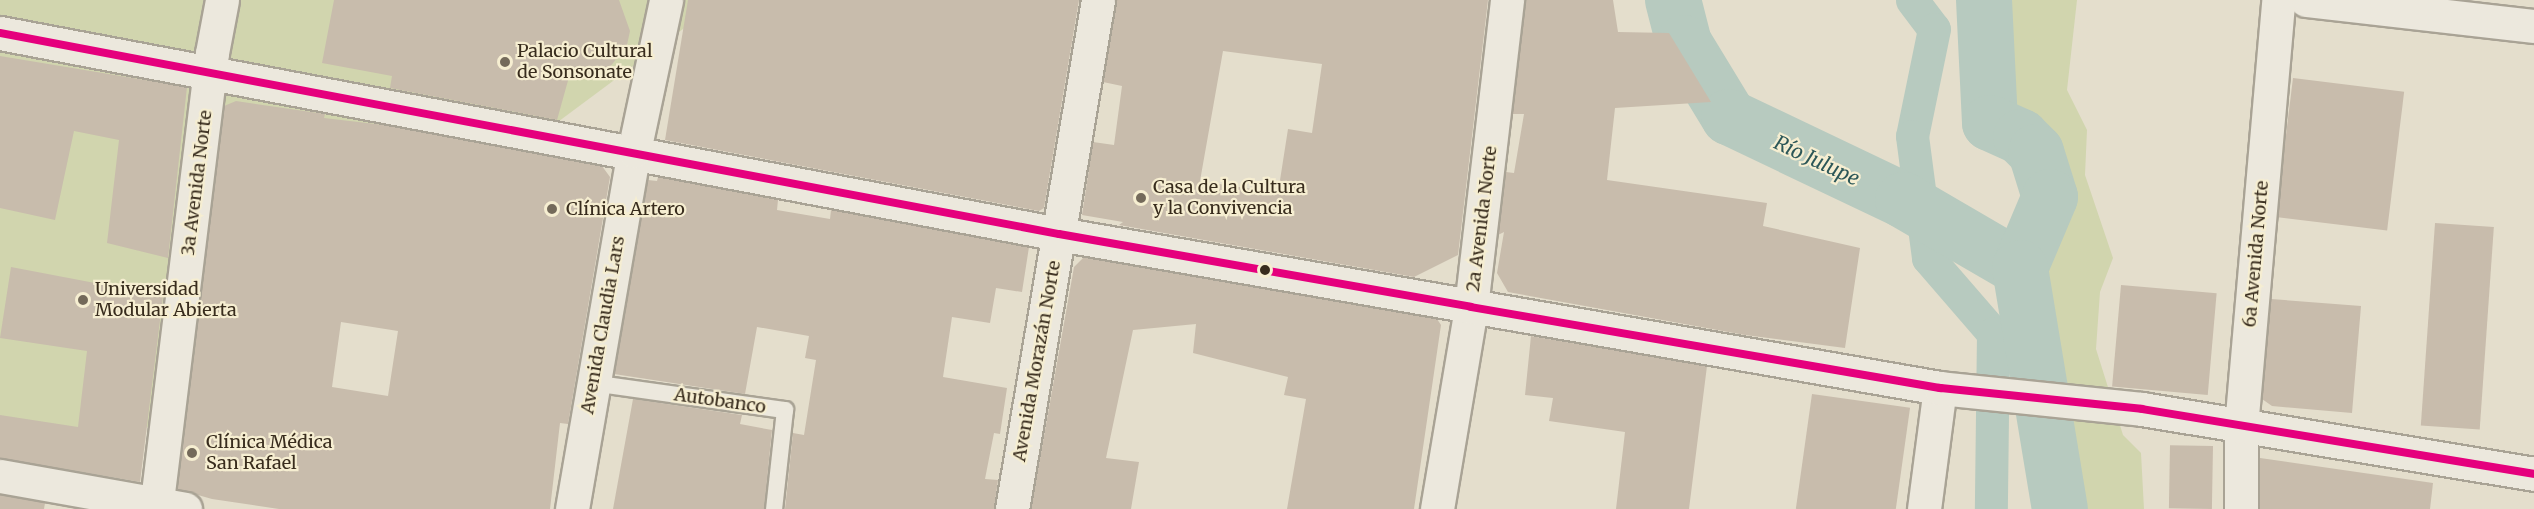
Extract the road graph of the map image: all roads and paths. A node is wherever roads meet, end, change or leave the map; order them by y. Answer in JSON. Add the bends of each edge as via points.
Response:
{"nodes":[{"id":1,"x":222,"y":0,"type":"edge"},
{"id":2,"x":666,"y":0,"type":"edge"},
{"id":3,"x":1098,"y":0,"type":"edge"},
{"id":4,"x":1508,"y":0,"type":"edge"},
{"id":5,"x":2278,"y":0,"type":"edge"},
{"id":6,"x":2306,"y":0,"type":"edge"},
{"id":7,"x":2534,"y":26,"type":"edge"},
{"id":8,"x":0,"y":33,"type":"edge"},
{"id":9,"x":210,"y":74,"type":"junction"},
{"id":10,"x":634,"y":151,"type":"junction"},
{"id":11,"x":1059,"y":234,"type":"junction"},
{"id":12,"x":1471,"y":307,"type":"junction"},
{"id":13,"x":592,"y":383,"type":"junction"},
{"id":14,"x":1955,"y":388,"type":"junction"},
{"id":15,"x":2241,"y":427,"type":"junction"},
{"id":16,"x":2534,"y":474,"type":"edge"},
{"id":17,"x":0,"y":476,"type":"edge"},
{"id":18,"x":166,"y":507,"type":"edge"},
{"id":19,"x":572,"y":509,"type":"edge"},
{"id":20,"x":774,"y":509,"type":"edge"},
{"id":21,"x":1012,"y":509,"type":"edge"},
{"id":22,"x":1437,"y":509,"type":"edge"},
{"id":23,"x":1924,"y":509,"type":"edge"},
{"id":24,"x":2241,"y":509,"type":"edge"}],
"edges":[{"from":1,"to":9,"type":"street","name":"3a Avenida Norte"},
{"from":2,"to":10,"type":"street","name":"Avenida Claudia Lars"},
{"from":3,"to":11,"type":"street","name":"Avenida Morazán Norte"},
{"from":4,"to":12,"type":"street","name":"2a Avenida Norte"},
{"from":5,"to":15,"type":"street","name":"6a Avenida Norte"},
{"from":6,"to":7,"type":"street"},
{"from":8,"to":9,"type":"street"},
{"from":9,"to":10,"type":"street"},
{"from":9,"to":18,"type":"street","name":"3a Avenida Norte"},
{"from":10,"to":11,"type":"street"},
{"from":10,"to":13,"type":"street","name":"Avenida Claudia Lars"},
{"from":11,"to":12,"type":"street"},
{"from":11,"to":21,"type":"street","name":"Avenida Morazán Norte"},
{"from":12,"to":14,"type":"street"},
{"from":12,"to":22,"type":"street","name":"2a Avenida Norte"},
{"from":13,"to":19,"type":"street","name":"Avenida Claudia Lars"},
{"from":13,"to":20,"type":"lane","name":"Autobanco","via":[[785,410]]},
{"from":14,"to":15,"type":"street","via":[[2142,409]]},
{"from":14,"to":23,"type":"street"},
{"from":15,"to":16,"type":"street"},
{"from":15,"to":24,"type":"street","name":"6a Avenida Norte"},
{"from":17,"to":18,"type":"street"}]}
